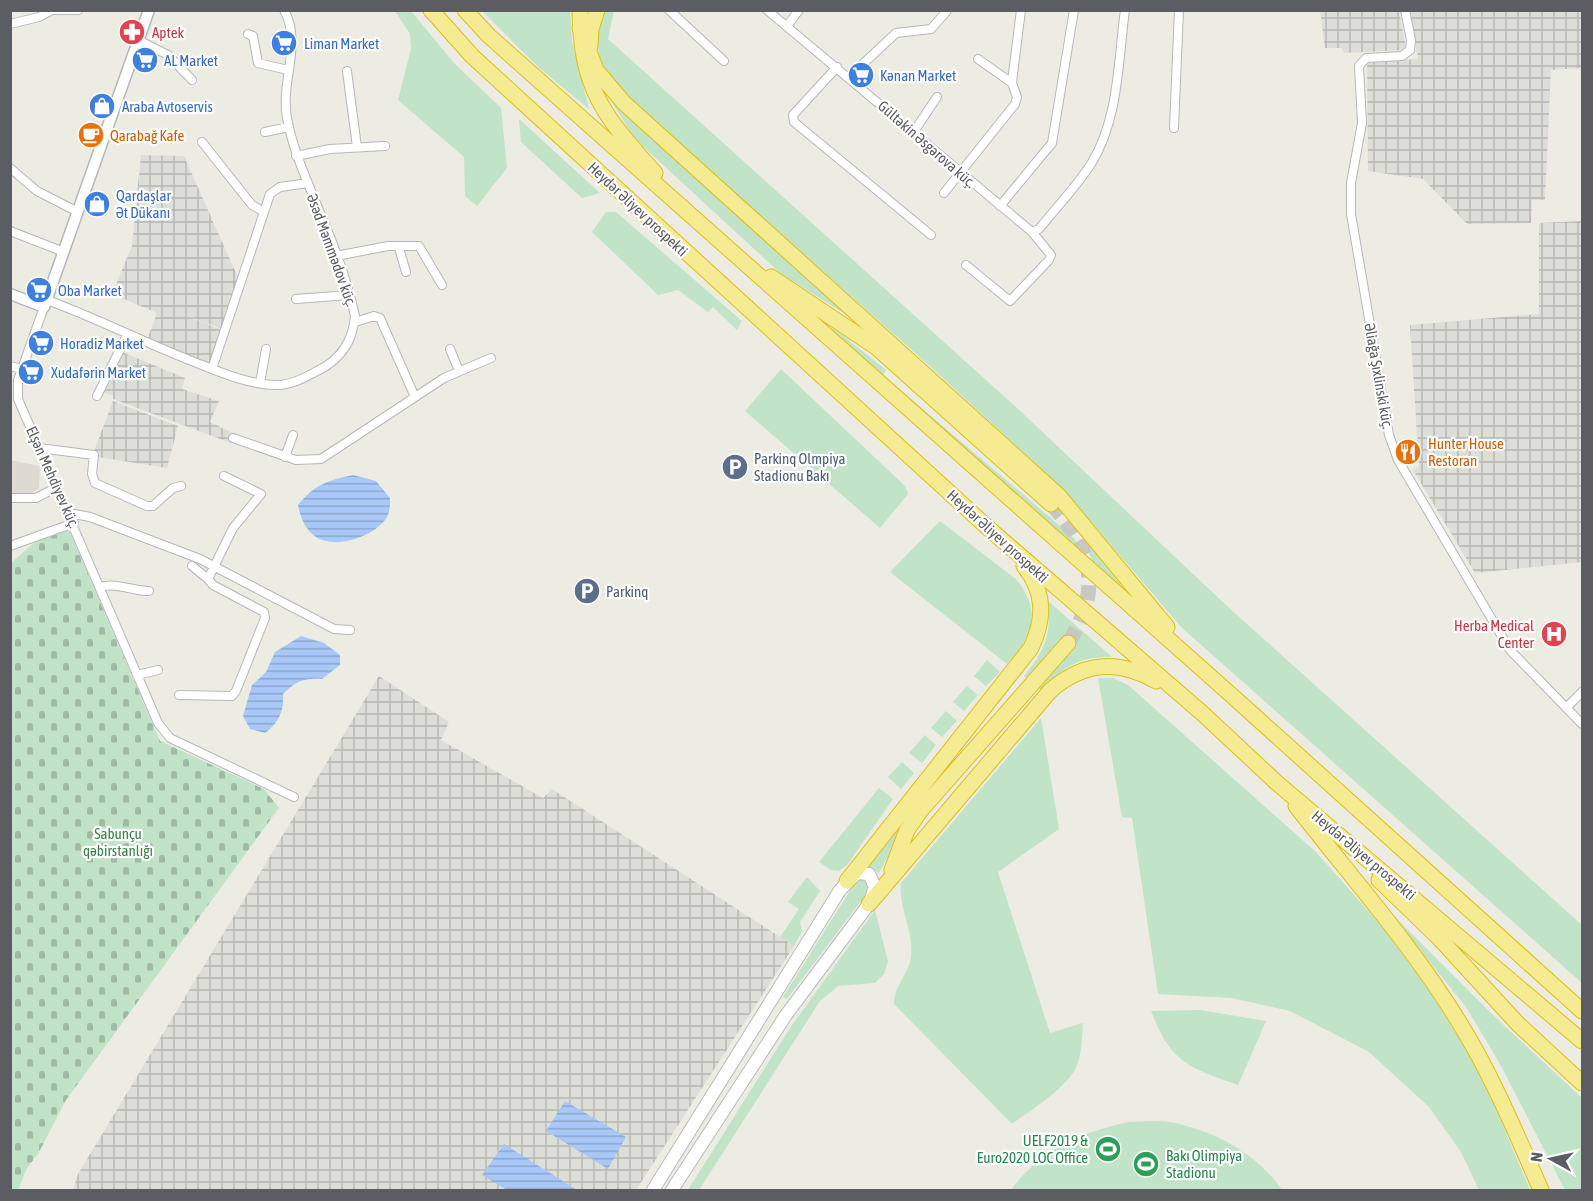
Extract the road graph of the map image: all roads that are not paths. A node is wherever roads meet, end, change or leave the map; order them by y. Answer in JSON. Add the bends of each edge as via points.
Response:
{"nodes":[{"id":1,"x":53,"y":10,"type":"edge"},
{"id":2,"x":78,"y":10,"type":"edge"},
{"id":3,"x":149,"y":10,"type":"edge"},
{"id":4,"x":284,"y":10,"type":"edge"},
{"id":5,"x":431,"y":10,"type":"edge"},
{"id":6,"x":465,"y":10,"type":"edge"},
{"id":7,"x":580,"y":10,"type":"edge"},
{"id":8,"x":597,"y":10,"type":"edge"},
{"id":9,"x":669,"y":10,"type":"edge"},
{"id":10,"x":767,"y":10,"type":"edge"},
{"id":11,"x":799,"y":10,"type":"edge"},
{"id":12,"x":1021,"y":10,"type":"edge"},
{"id":13,"x":1074,"y":10,"type":"edge"},
{"id":14,"x":1125,"y":10,"type":"edge"},
{"id":15,"x":1179,"y":10,"type":"edge"},
{"id":16,"x":1406,"y":10,"type":"edge"},
{"id":17,"x":946,"y":12,"type":"dead end"},
{"id":18,"x":10,"y":24,"type":"edge"},
{"id":19,"x":787,"y":26,"type":"junction"},
{"id":20,"x":580,"y":28,"type":"junction"},
{"id":21,"x":248,"y":34,"type":"dead end"},
{"id":22,"x":140,"y":41,"type":"junction"},
{"id":23,"x":978,"y":58,"type":"dead end"},
{"id":24,"x":724,"y":60,"type":"dead end"},
{"id":25,"x":591,"y":61,"type":"junction"},
{"id":26,"x":837,"y":68,"type":"junction"},
{"id":27,"x":288,"y":70,"type":"junction"},
{"id":28,"x":347,"y":71,"type":"dead end"},
{"id":29,"x":849,"y":77,"type":"junction"},
{"id":30,"x":192,"y":80,"type":"dead end"},
{"id":31,"x":1012,"y":83,"type":"junction"},
{"id":32,"x":937,"y":97,"type":"dead end"},
{"id":33,"x":289,"y":127,"type":"junction"},
{"id":34,"x":1174,"y":128,"type":"dead end"},
{"id":35,"x":265,"y":132,"type":"dead end"},
{"id":36,"x":913,"y":133,"type":"junction"},
{"id":37,"x":202,"y":142,"type":"dead end"},
{"id":38,"x":385,"y":146,"type":"dead end"},
{"id":39,"x":357,"y":147,"type":"junction"},
{"id":40,"x":296,"y":156,"type":"junction"},
{"id":41,"x":10,"y":168,"type":"edge"},
{"id":42,"x":960,"y":173,"type":"junction"},
{"id":43,"x":308,"y":183,"type":"junction"},
{"id":44,"x":944,"y":193,"type":"dead end"},
{"id":45,"x":1000,"y":206,"type":"junction"},
{"id":46,"x":78,"y":212,"type":"junction"},
{"id":47,"x":264,"y":212,"type":"junction"},
{"id":48,"x":702,"y":226,"type":"junction"},
{"id":49,"x":10,"y":231,"type":"edge"},
{"id":50,"x":1032,"y":232,"type":"junction"},
{"id":51,"x":931,"y":235,"type":"dead end"},
{"id":52,"x":399,"y":248,"type":"junction"},
{"id":53,"x":64,"y":252,"type":"junction"},
{"id":54,"x":336,"y":256,"type":"junction"},
{"id":55,"x":966,"y":265,"type":"dead end"},
{"id":56,"x":406,"y":272,"type":"dead end"},
{"id":57,"x":442,"y":285,"type":"dead end"},
{"id":58,"x":10,"y":294,"type":"edge"},
{"id":59,"x":349,"y":294,"type":"junction"},
{"id":60,"x":296,"y":299,"type":"dead end"},
{"id":61,"x":45,"y":303,"type":"junction"},
{"id":62,"x":355,"y":321,"type":"junction"},
{"id":63,"x":127,"y":335,"type":"junction"},
{"id":64,"x":266,"y":349,"type":"dead end"},
{"id":65,"x":450,"y":349,"type":"dead end"},
{"id":66,"x":491,"y":358,"type":"dead end"},
{"id":67,"x":10,"y":366,"type":"edge"},
{"id":68,"x":21,"y":369,"type":"junction"},
{"id":69,"x":212,"y":369,"type":"junction"},
{"id":70,"x":459,"y":370,"type":"junction"},
{"id":71,"x":260,"y":383,"type":"junction"},
{"id":72,"x":14,"y":387,"type":"edge"},
{"id":73,"x":97,"y":396,"type":"dead end"},
{"id":74,"x":415,"y":397,"type":"junction"},
{"id":75,"x":14,"y":399,"type":"edge"},
{"id":76,"x":293,"y":435,"type":"dead end"},
{"id":77,"x":233,"y":438,"type":"dead end"},
{"id":78,"x":39,"y":448,"type":"junction"},
{"id":79,"x":285,"y":457,"type":"junction"},
{"id":80,"x":224,"y":476,"type":"dead end"},
{"id":81,"x":182,"y":486,"type":"dead end"},
{"id":82,"x":57,"y":488,"type":"junction"},
{"id":83,"x":10,"y":498,"type":"edge"},
{"id":84,"x":1051,"y":504,"type":"tunnel mouth"},
{"id":85,"x":69,"y":513,"type":"junction"},
{"id":86,"x":74,"y":523,"type":"junction"},
{"id":87,"x":987,"y":527,"type":"junction"},
{"id":88,"x":10,"y":546,"type":"edge"},
{"id":89,"x":213,"y":565,"type":"junction"},
{"id":90,"x":192,"y":566,"type":"dead end"},
{"id":91,"x":208,"y":579,"type":"junction"},
{"id":92,"x":100,"y":587,"type":"junction"},
{"id":93,"x":149,"y":591,"type":"dead end"},
{"id":94,"x":350,"y":630,"type":"dead end"},
{"id":95,"x":1068,"y":643,"type":"tunnel mouth"},
{"id":96,"x":158,"y":669,"type":"dead end"},
{"id":97,"x":137,"y":675,"type":"junction"},
{"id":98,"x":1582,"y":692,"type":"edge"},
{"id":99,"x":1229,"y":693,"type":"junction"},
{"id":100,"x":179,"y":695,"type":"dead end"},
{"id":101,"x":1566,"y":708,"type":"junction"},
{"id":102,"x":1202,"y":713,"type":"junction"},
{"id":103,"x":1582,"y":724,"type":"edge"},
{"id":104,"x":1277,"y":783,"type":"junction"},
{"id":105,"x":294,"y":797,"type":"dead end"},
{"id":106,"x":889,"y":878,"type":"junction"},
{"id":107,"x":847,"y":881,"type":"junction"},
{"id":108,"x":869,"y":904,"type":"junction"},
{"id":109,"x":1439,"y":938,"type":"junction"},
{"id":110,"x":1582,"y":1011,"type":"edge"},
{"id":111,"x":1582,"y":1041,"type":"edge"},
{"id":112,"x":1582,"y":1070,"type":"edge"},
{"id":113,"x":1582,"y":1083,"type":"edge"},
{"id":114,"x":1514,"y":1128,"type":"junction"},
{"id":115,"x":653,"y":1191,"type":"edge"},
{"id":116,"x":672,"y":1191,"type":"edge"},
{"id":117,"x":1540,"y":1191,"type":"edge"},
{"id":118,"x":1550,"y":1191,"type":"edge"}],
"edges":[{"from":1,"to":2,"type":"street"},
{"from":1,"to":18,"type":"street"},
{"from":3,"to":22,"type":"street","name":"Elşən Mehdiyev küç."},
{"from":4,"to":27,"type":"street","name":"Əsəd Məmmədov küç.","via":[[293,32]]},
{"from":5,"to":87,"type":"highway","name":"Heydər Əliyev prospekti","via":[[472,56]]},
{"from":6,"to":48,"type":"highway","name":"Heydər Əliyev prospekti","via":[[489,36]]},
{"from":7,"to":20,"type":"highway"},
{"from":8,"to":25,"type":"highway","via":[[590,39]]},
{"from":9,"to":24,"type":"street"},
{"from":10,"to":19,"type":"street","name":"Gültəkin Əsgərova küç."},
{"from":11,"to":19,"type":"street"},
{"from":12,"to":31,"type":"street"},
{"from":13,"to":45,"type":"street","via":[[1052,143]]},
{"from":14,"to":50,"type":"street","via":[[1111,114],[1101,144],[1082,177],[1039,230]]},
{"from":15,"to":34,"type":"street"},
{"from":16,"to":101,"type":"street","name":"Əliağa Şıxlinski küç.","via":[[1410,50],[1402,56],[1366,58],[1359,66],[1362,123],[1350,191],[1389,435],[1398,460],[1505,642],[1519,662]]},
{"from":17,"to":29,"type":"street","via":[[931,29],[890,37]]},
{"from":19,"to":26,"type":"street","name":"Gültəkin Əsgərova küç."},
{"from":20,"to":25,"type":"highway"},
{"from":20,"to":48,"type":"highway","via":[[586,73],[605,114]]},
{"from":21,"to":27,"type":"street","via":[[253,36],[258,63]]},
{"from":22,"to":30,"type":"street","via":[[168,55]]},
{"from":22,"to":46,"type":"street","name":"Elşən Mehdiyev küç."},
{"from":23,"to":31,"type":"street"},
{"from":25,"to":99,"type":"highway","via":[[636,116],[1059,496],[1147,606]]},
{"from":26,"to":29,"type":"street","name":"Gültəkin Əsgərova küç."},
{"from":26,"to":51,"type":"street","via":[[793,115],[794,122]]},
{"from":27,"to":33,"type":"street","name":"Əsəd Məmmədov küç.","via":[[285,105]]},
{"from":28,"to":39,"type":"street"},
{"from":29,"to":36,"type":"street","name":"Gültəkin Əsgərova küç."},
{"from":31,"to":42,"type":"street","via":[[1017,92],[1015,104]]},
{"from":32,"to":36,"type":"street"},
{"from":33,"to":35,"type":"street"},
{"from":33,"to":40,"type":"street","name":"Əsəd Məmmədov küç."},
{"from":36,"to":42,"type":"street","name":"Gültəkin Əsgərova küç."},
{"from":37,"to":47,"type":"street","via":[[252,205]]},
{"from":38,"to":39,"type":"street"},
{"from":39,"to":40,"type":"street"},
{"from":40,"to":43,"type":"street","name":"Əsəd Məmmədov küç."},
{"from":41,"to":46,"type":"street","via":[[37,191]]},
{"from":42,"to":44,"type":"street"},
{"from":42,"to":45,"type":"street","name":"Gültəkin Əsgərova küç."},
{"from":43,"to":47,"type":"street","via":[[274,188]]},
{"from":43,"to":54,"type":"street","name":"Əsəd Məmmədov küç."},
{"from":45,"to":50,"type":"street","name":"Gültəkin Əsgərova küç."},
{"from":46,"to":53,"type":"street","name":"Elşən Mehdiyev küç."},
{"from":47,"to":69,"type":"street"},
{"from":48,"to":84,"type":"highway","via":[[876,347]]},
{"from":48,"to":99,"type":"highway","name":"Heydər Əliyev prospekti"},
{"from":49,"to":53,"type":"street"},
{"from":50,"to":55,"type":"street","name":"Gültəkin Əsgərova küç.","via":[[1051,258],[1014,300],[1007,300]]},
{"from":52,"to":54,"type":"street","via":[[388,246]]},
{"from":52,"to":56,"type":"street"},
{"from":52,"to":57,"type":"street","via":[[419,246]]},
{"from":53,"to":61,"type":"street","name":"Elşən Mehdiyev küç."},
{"from":54,"to":59,"type":"street","name":"Əsəd Məmmədov küç."},
{"from":58,"to":61,"type":"street"},
{"from":59,"to":60,"type":"street"},
{"from":59,"to":62,"type":"street","name":"Əsəd Məmmədov küç."},
{"from":61,"to":63,"type":"street","name":"Əsəd Məmmədov küç.","via":[[79,311]]},
{"from":61,"to":68,"type":"street","name":"Elşən Mehdiyev küç."},
{"from":62,"to":71,"type":"street","name":"Əsəd Məmmədov küç.","via":[[346,345],[330,365],[284,384]]},
{"from":62,"to":74,"type":"street","via":[[380,318]]},
{"from":63,"to":69,"type":"street","name":"Əsəd Məmmədov küç."},
{"from":63,"to":73,"type":"street"},
{"from":64,"to":71,"type":"street"},
{"from":65,"to":70,"type":"street"},
{"from":66,"to":70,"type":"street"},
{"from":67,"to":68,"type":"street"},
{"from":68,"to":72,"type":"street","name":"Elşən Mehdiyev küç."},
{"from":69,"to":71,"type":"street","name":"Əsəd Məmmədov küç."},
{"from":70,"to":74,"type":"street"},
{"from":72,"to":75,"type":"street","name":"Elşən Mehdiyev küç."},
{"from":74,"to":79,"type":"street","via":[[327,456],[304,462]]},
{"from":75,"to":78,"type":"street","name":"Elşən Mehdiyev küç."},
{"from":76,"to":79,"type":"street"},
{"from":77,"to":79,"type":"street"},
{"from":78,"to":81,"type":"street","via":[[94,455],[92,474],[96,483],[147,506],[157,504],[173,488]]},
{"from":78,"to":82,"type":"street","name":"Elşən Mehdiyev küç."},
{"from":80,"to":89,"type":"street","via":[[261,494],[233,528]]},
{"from":82,"to":83,"type":"street","via":[[36,498]]},
{"from":82,"to":85,"type":"street","name":"Elşən Mehdiyev küç."},
{"from":85,"to":86,"type":"street","name":"Elşən Mehdiyev küç."},
{"from":85,"to":89,"type":"street","via":[[90,517]]},
{"from":86,"to":88,"type":"street"},
{"from":86,"to":92,"type":"street","name":"Elşən Mehdiyev küç."},
{"from":87,"to":102,"type":"highway","name":"Heydər Əliyev prospekti"},
{"from":87,"to":107,"type":"highway","via":[[1037,585],[1042,613],[1037,636],[1015,671]]},
{"from":89,"to":91,"type":"street"},
{"from":89,"to":94,"type":"street","via":[[334,629]]},
{"from":90,"to":91,"type":"street"},
{"from":91,"to":100,"type":"street","via":[[264,612],[264,618],[232,696]]},
{"from":92,"to":93,"type":"street"},
{"from":92,"to":97,"type":"street","name":"Elşən Mehdiyev küç."},
{"from":95,"to":106,"type":"highway","via":[[912,821]]},
{"from":96,"to":97,"type":"street"},
{"from":97,"to":105,"type":"street","name":"Elşən Mehdiyev küç.","via":[[158,723],[170,738]]},
{"from":98,"to":101,"type":"street"},
{"from":99,"to":110,"type":"highway","name":"Heydər Əliyev prospekti"},
{"from":101,"to":103,"type":"street","name":"Əliağa Şıxlinski küç."},
{"from":102,"to":104,"type":"highway","name":"Heydər Əliyev prospekti"},
{"from":102,"to":106,"type":"highway","via":[[1136,671],[1105,665],[1065,678]]},
{"from":104,"to":109,"type":"highway"},
{"from":104,"to":111,"type":"highway","name":"Heydər Əliyev prospekti"},
{"from":104,"to":114,"type":"highway","via":[[1431,980],[1473,1046]]},
{"from":106,"to":108,"type":"highway"},
{"from":107,"to":108,"type":"main road","via":[[861,872],[873,876],[875,887]]},
{"from":107,"to":115,"type":"main road"},
{"from":108,"to":116,"type":"main road","via":[[791,1008]]},
{"from":109,"to":112,"type":"highway"},
{"from":109,"to":113,"type":"highway","via":[[1518,1024]]},
{"from":114,"to":117,"type":"highway"},
{"from":114,"to":118,"type":"highway"}]}
